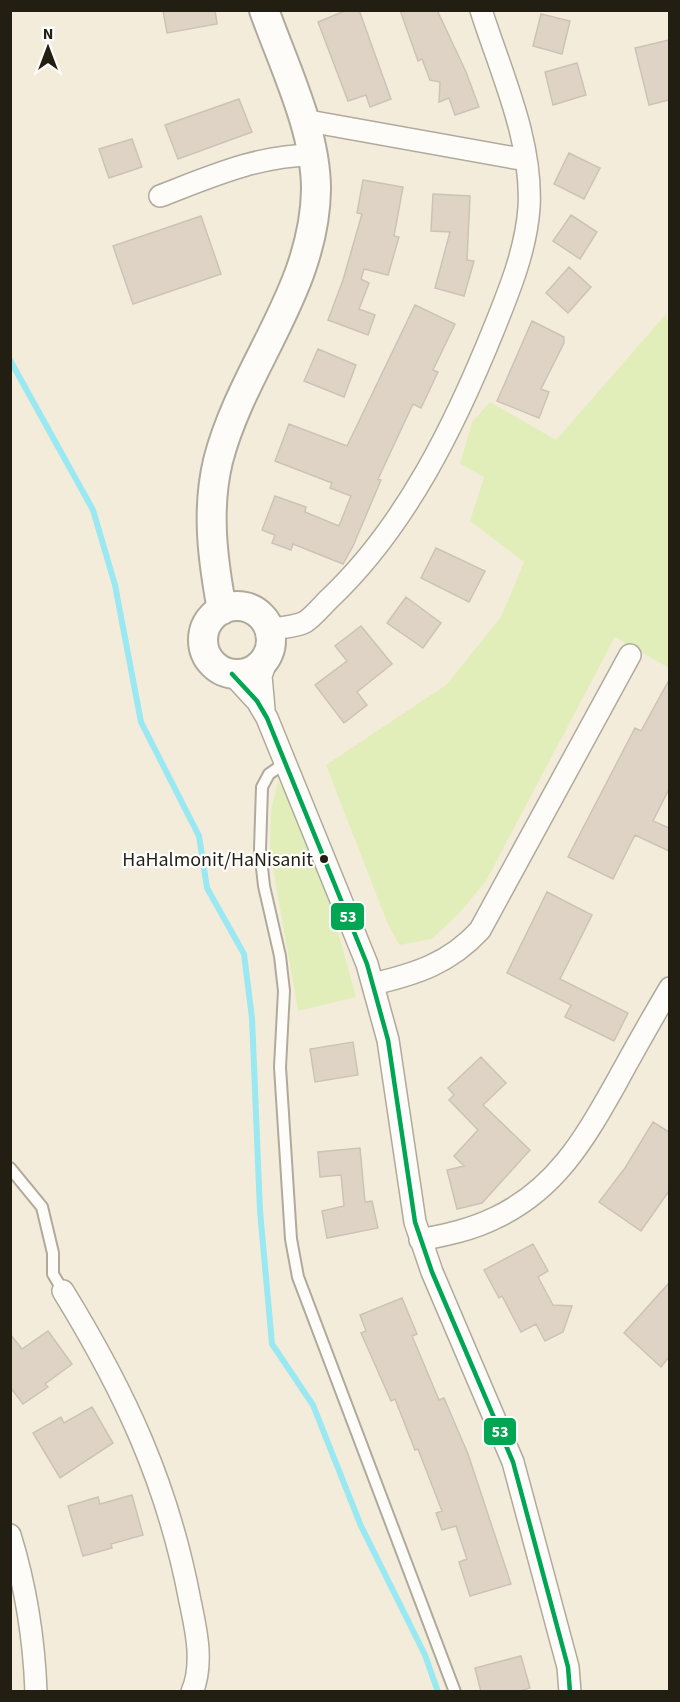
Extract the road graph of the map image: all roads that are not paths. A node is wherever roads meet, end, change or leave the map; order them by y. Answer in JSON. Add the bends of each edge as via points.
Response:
{"nodes":[{"id":1,"x":264,"y":10,"type":"edge"},
{"id":2,"x":480,"y":10,"type":"edge"},
{"id":3,"x":303,"y":120,"type":"junction"},
{"id":4,"x":314,"y":154,"type":"junction"},
{"id":5,"x":526,"y":160,"type":"junction"},
{"id":6,"x":160,"y":196,"type":"dead end"},
{"id":7,"x":222,"y":610,"type":"junction"},
{"id":8,"x":269,"y":643,"type":"junction"},
{"id":9,"x":630,"y":655,"type":"dead end"},
{"id":10,"x":232,"y":674,"type":"junction"},
{"id":11,"x":267,"y":718,"type":"junction"},
{"id":12,"x":285,"y":763,"type":"junction"},
{"id":13,"x":374,"y":984,"type":"junction"},
{"id":14,"x":669,"y":988,"type":"edge"},
{"id":15,"x":10,"y":1168,"type":"edge"},
{"id":16,"x":420,"y":1240,"type":"junction"},
{"id":17,"x":63,"y":1291,"type":"joint"},
{"id":18,"x":10,"y":1535,"type":"edge"},
{"id":19,"x":568,"y":1667,"type":"junction"},
{"id":20,"x":36,"y":1692,"type":"edge"},
{"id":21,"x":192,"y":1692,"type":"edge"},
{"id":22,"x":455,"y":1692,"type":"edge"},
{"id":23,"x":570,"y":1692,"type":"edge"},
{"id":24,"x":582,"y":1692,"type":"edge"}],
"edges":[{"from":1,"to":3,"type":"street"},
{"from":2,"to":5,"type":"street","via":[[517,119]]},
{"from":3,"to":4,"type":"street"},
{"from":3,"to":5,"type":"street"},
{"from":4,"to":6,"type":"street","via":[[246,164]]},
{"from":4,"to":7,"type":"street","via":[[314,217],[304,264],[229,430],[215,477],[212,541]]},
{"from":5,"to":8,"type":"street","via":[[529,210],[519,260],[480,363],[451,424],[408,499],[366,561],[305,622]]},
{"from":7,"to":8,"type":"street","via":[[253,610],[261,616]]},
{"from":7,"to":10,"type":"street","via":[[207,625],[204,646],[213,664]]},
{"from":8,"to":10,"type":"street","via":[[253,670]]},
{"from":8,"to":11,"type":"street","via":[[261,683]]},
{"from":9,"to":13,"type":"street","via":[[480,930],[442,962],[418,973]]},
{"from":10,"to":11,"type":"street"},
{"from":11,"to":12,"type":"street"},
{"from":12,"to":13,"type":"street"},
{"from":12,"to":22,"type":"lane","via":[[269,774],[262,786],[260,849],[284,991],[280,1067],[291,1239],[298,1277]]},
{"from":13,"to":16,"type":"street","via":[[388,1040],[409,1196]]},
{"from":14,"to":16,"type":"street","via":[[584,1141],[557,1174],[527,1200],[494,1219]]},
{"from":15,"to":17,"type":"lane","via":[[42,1207],[53,1253],[53,1274]]},
{"from":16,"to":19,"type":"street","via":[[513,1462]]},
{"from":17,"to":21,"type":"street","via":[[102,1354],[130,1410],[161,1488],[182,1559],[196,1632]]},
{"from":18,"to":20,"type":"street","via":[[27,1593],[35,1644]]},
{"from":19,"to":23,"type":"street"},
{"from":19,"to":24,"type":"street"}]}
